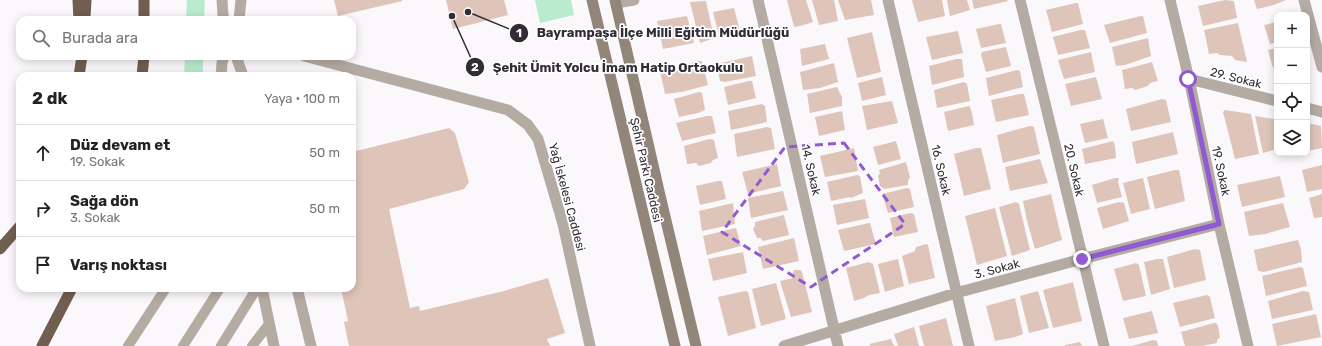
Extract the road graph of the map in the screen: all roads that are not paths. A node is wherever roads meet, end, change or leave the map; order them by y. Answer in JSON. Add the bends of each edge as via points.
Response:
{"nodes":[{"id":1,"x":78,"y":0,"type":"edge"},
{"id":2,"x":86,"y":0,"type":"edge"},
{"id":3,"x":144,"y":0,"type":"edge"},
{"id":4,"x":222,"y":0,"type":"edge"},
{"id":5,"x":241,"y":0,"type":"edge"},
{"id":6,"x":592,"y":0,"type":"edge"},
{"id":7,"x":634,"y":0,"type":"edge"},
{"id":8,"x":758,"y":0,"type":"edge"},
{"id":9,"x":888,"y":0,"type":"edge"},
{"id":10,"x":1020,"y":0,"type":"edge"},
{"id":11,"x":1170,"y":0,"type":"edge"},
{"id":12,"x":1304,"y":0,"type":"edge"},
{"id":13,"x":616,"y":2,"type":"edge"},
{"id":14,"x":79,"y":16,"type":"edge"},
{"id":15,"x":85,"y":16,"type":"edge"},
{"id":16,"x":144,"y":16,"type":"edge"},
{"id":17,"x":223,"y":16,"type":"edge"},
{"id":18,"x":239,"y":16,"type":"edge"},
{"id":19,"x":82,"y":60,"type":"edge"},
{"id":20,"x":144,"y":60,"type":"edge"},
{"id":21,"x":223,"y":60,"type":"edge"},
{"id":22,"x":237,"y":60,"type":"edge"},
{"id":23,"x":319,"y":60,"type":"edge"},
{"id":24,"x":1322,"y":67,"type":"edge"},
{"id":25,"x":80,"y":72,"type":"edge"},
{"id":26,"x":142,"y":72,"type":"edge"},
{"id":27,"x":221,"y":72,"type":"edge"},
{"id":28,"x":242,"y":72,"type":"edge"},
{"id":29,"x":1188,"y":79,"type":"junction"},
{"id":30,"x":1274,"y":100,"type":"edge"},
{"id":31,"x":1310,"y":109,"type":"edge"},
{"id":32,"x":1322,"y":112,"type":"edge"},
{"id":33,"x":1219,"y":224,"type":"junction"},
{"id":34,"x":16,"y":231,"type":"edge"},
{"id":35,"x":0,"y":249,"type":"edge"},
{"id":36,"x":1082,"y":259,"type":"junction"},
{"id":37,"x":70,"y":292,"type":"edge"},
{"id":38,"x":163,"y":292,"type":"edge"},
{"id":39,"x":217,"y":292,"type":"edge"},
{"id":40,"x":255,"y":292,"type":"edge"},
{"id":41,"x":263,"y":292,"type":"edge"},
{"id":42,"x":298,"y":292,"type":"edge"},
{"id":43,"x":956,"y":293,"type":"junction"},
{"id":44,"x":269,"y":324,"type":"junction"},
{"id":45,"x":834,"y":330,"type":"junction"},
{"id":46,"x":42,"y":346,"type":"edge"},
{"id":47,"x":128,"y":346,"type":"edge"},
{"id":48,"x":183,"y":346,"type":"edge"},
{"id":49,"x":221,"y":346,"type":"edge"},
{"id":50,"x":252,"y":346,"type":"edge"},
{"id":51,"x":274,"y":346,"type":"edge"},
{"id":52,"x":311,"y":346,"type":"edge"},
{"id":53,"x":590,"y":346,"type":"edge"},
{"id":54,"x":675,"y":346,"type":"edge"},
{"id":55,"x":696,"y":346,"type":"edge"},
{"id":56,"x":784,"y":346,"type":"edge"},
{"id":57,"x":838,"y":346,"type":"edge"},
{"id":58,"x":969,"y":346,"type":"edge"},
{"id":59,"x":1104,"y":346,"type":"edge"},
{"id":60,"x":1248,"y":346,"type":"edge"}],
"edges":[{"from":1,"to":14,"type":"highway"},
{"from":2,"to":15,"type":"highway"},
{"from":3,"to":16,"type":"highway"},
{"from":4,"to":17,"type":"street"},
{"from":5,"to":18,"type":"street"},
{"from":6,"to":54,"type":"main road","name":"Şehir Parkı Caddesi"},
{"from":7,"to":13,"type":"street"},
{"from":8,"to":45,"type":"street","name":"14. Sokak"},
{"from":9,"to":43,"type":"street","name":"16. Sokak"},
{"from":10,"to":36,"type":"street","name":"20. Sokak"},
{"from":11,"to":29,"type":"street","name":"19. Sokak"},
{"from":12,"to":24,"type":"street"},
{"from":13,"to":55,"type":"main road","name":"Şehir Parkı Caddesi"},
{"from":19,"to":25,"type":"highway"},
{"from":20,"to":26,"type":"highway"},
{"from":21,"to":27,"type":"street"},
{"from":22,"to":28,"type":"street"},
{"from":23,"to":53,"type":"street","name":"Yağ İskelesi Caddesi","via":[[508,110],[528,125],[538,139],[562,224]]},
{"from":29,"to":30,"type":"street","name":"29. Sokak"},
{"from":29,"to":33,"type":"street","name":"19. Sokak"},
{"from":31,"to":32,"type":"street"},
{"from":33,"to":36,"type":"street","name":"3. Sokak"},
{"from":33,"to":60,"type":"street","name":"19. Sokak"},
{"from":34,"to":35,"type":"highway"},
{"from":36,"to":43,"type":"street","name":"3. Sokak"},
{"from":36,"to":59,"type":"street","name":"20. Sokak"},
{"from":37,"to":46,"type":"highway"},
{"from":38,"to":47,"type":"lane"},
{"from":39,"to":48,"type":"lane"},
{"from":40,"to":49,"type":"lane"},
{"from":41,"to":44,"type":"street"},
{"from":42,"to":52,"type":"street"},
{"from":43,"to":45,"type":"street","name":"3. Sokak"},
{"from":43,"to":58,"type":"street","name":"16. Sokak"},
{"from":44,"to":50,"type":"lane"},
{"from":44,"to":51,"type":"street"},
{"from":45,"to":56,"type":"street","name":"3. Sokak"},
{"from":45,"to":57,"type":"street","name":"14. Sokak"}]}
